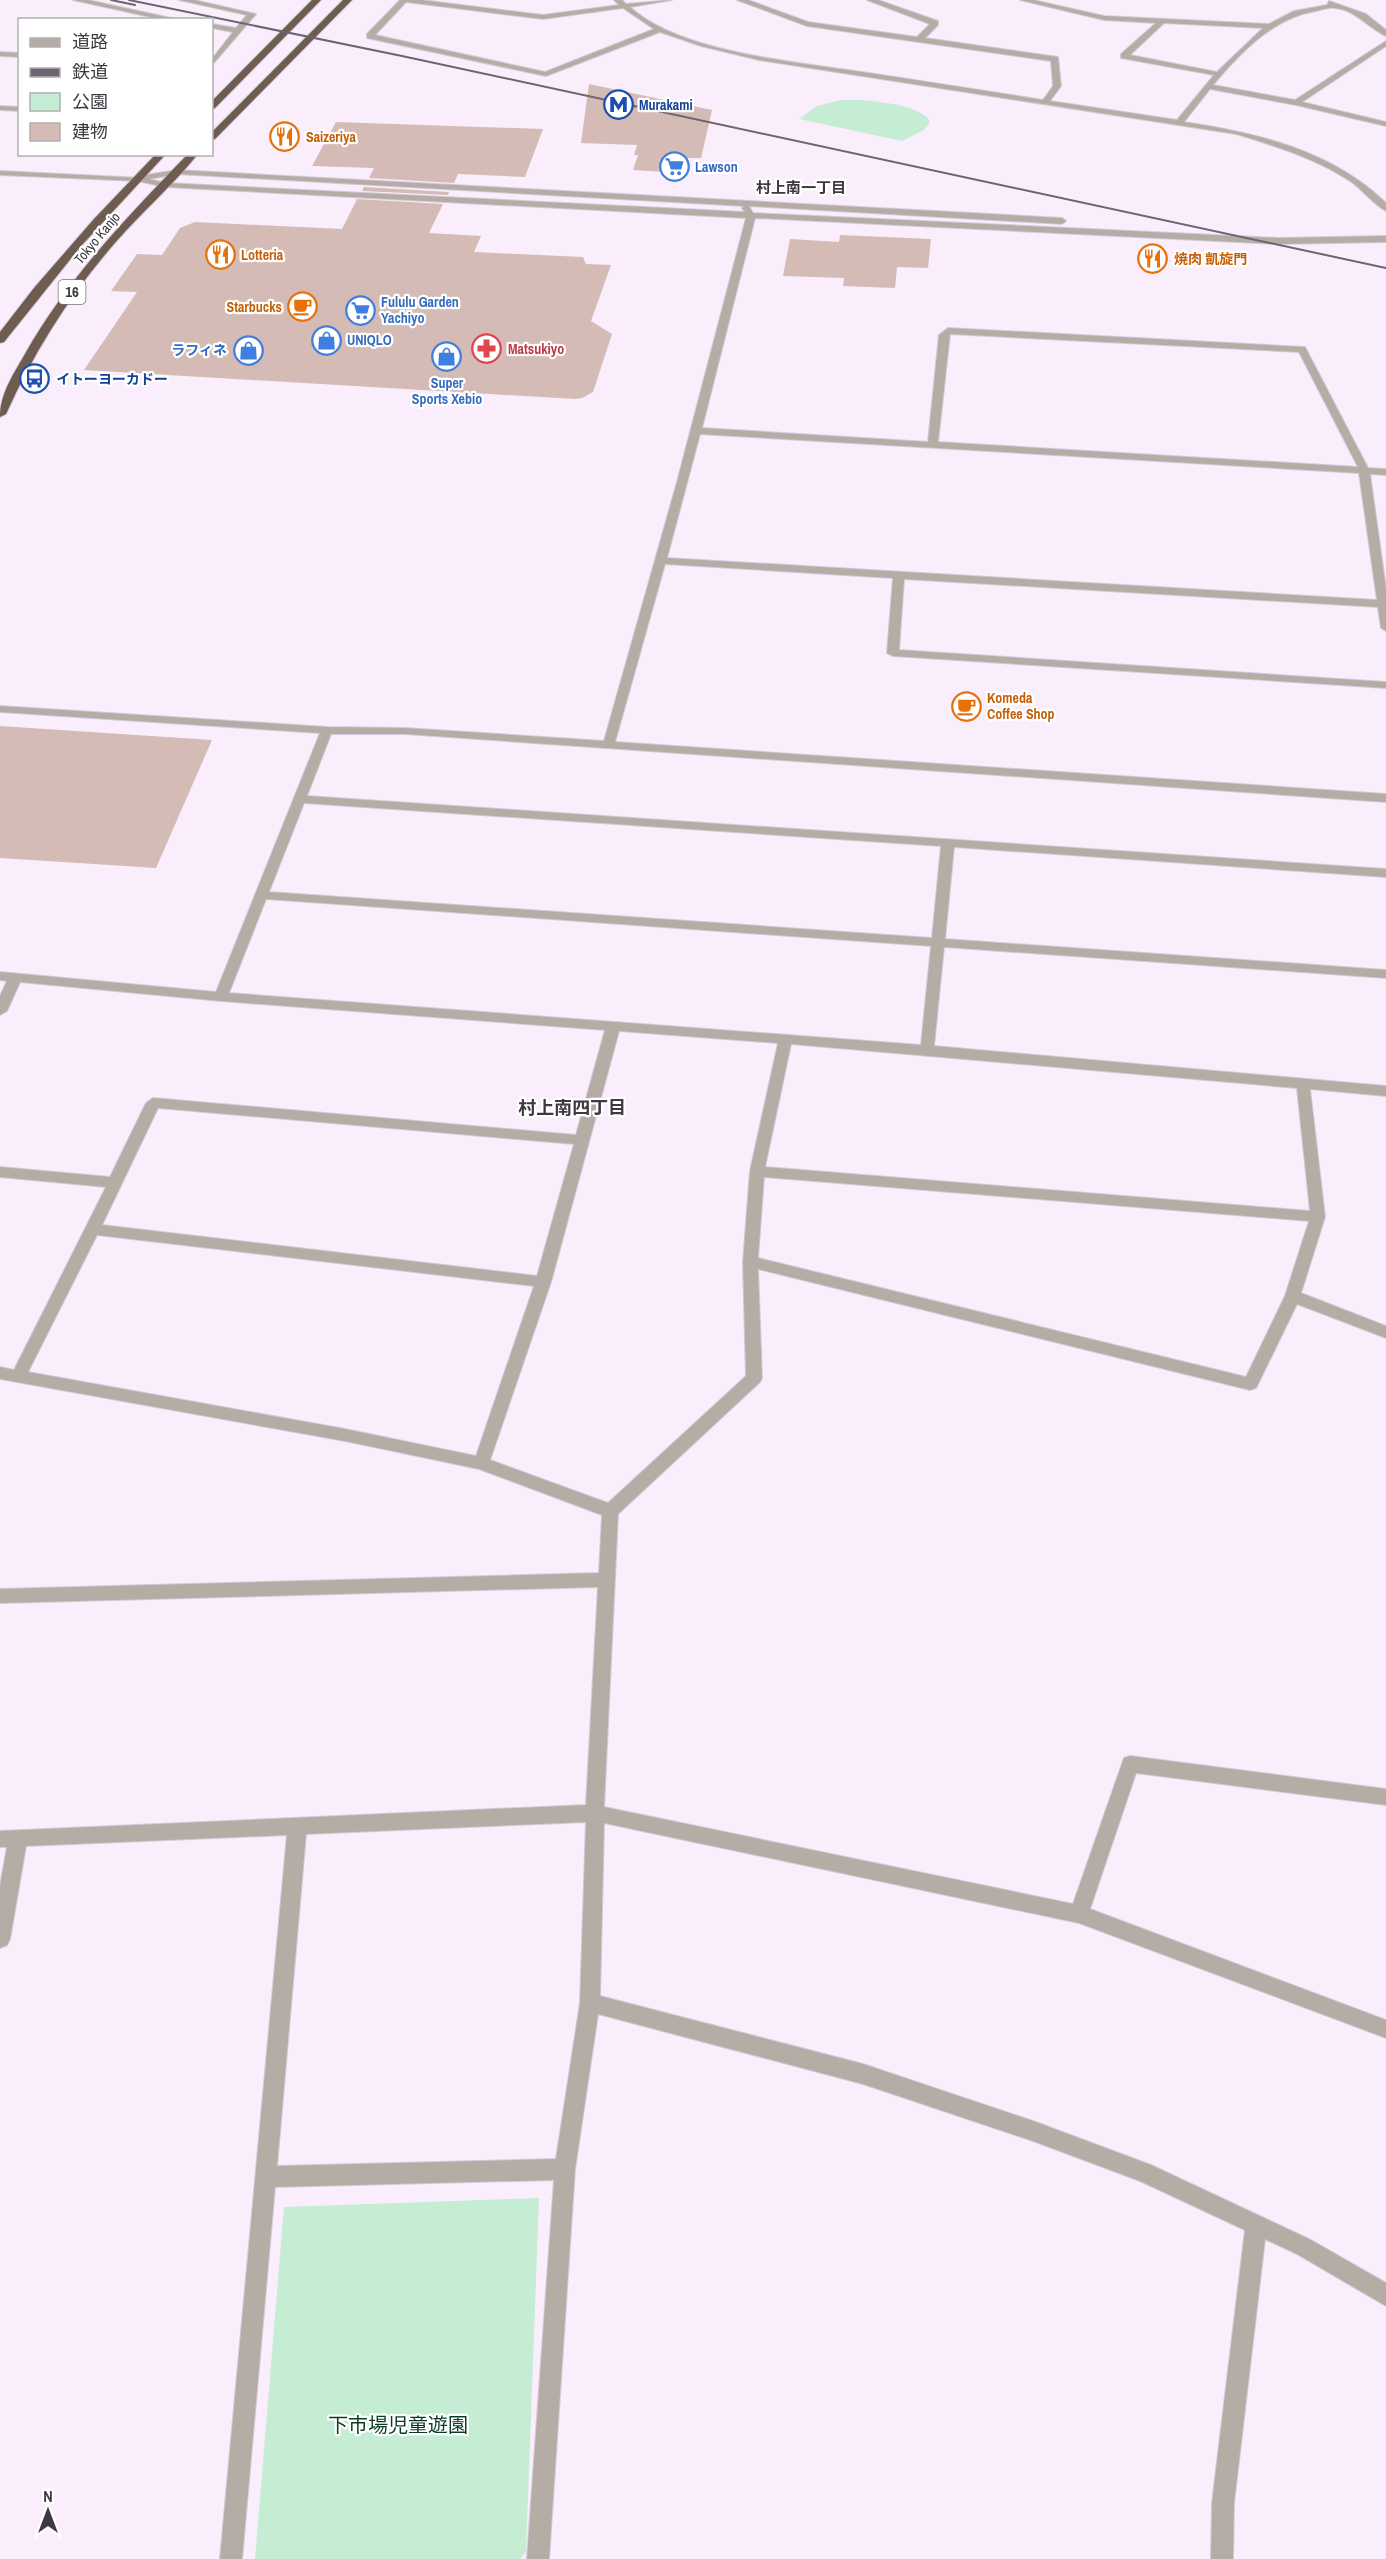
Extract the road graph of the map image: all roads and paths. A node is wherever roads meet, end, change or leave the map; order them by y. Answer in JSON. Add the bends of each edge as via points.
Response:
{"nodes":[{"id":1,"x":77,"y":0,"type":"edge"},
{"id":2,"x":183,"y":0,"type":"edge"},
{"id":3,"x":317,"y":0,"type":"edge"},
{"id":4,"x":348,"y":0,"type":"edge"},
{"id":5,"x":668,"y":0,"type":"edge"},
{"id":6,"x":741,"y":0,"type":"edge"},
{"id":7,"x":871,"y":0,"type":"edge"},
{"id":8,"x":1024,"y":0,"type":"edge"},
{"id":9,"x":1321,"y":0,"type":"edge"},
{"id":10,"x":621,"y":3,"type":"edge"},
{"id":11,"x":1337,"y":5,"type":"junction"},
{"id":12,"x":167,"y":18,"type":"edge"},
{"id":13,"x":1161,"y":22,"type":"junction"},
{"id":14,"x":213,"y":26,"type":"edge"},
{"id":15,"x":1269,"y":26,"type":"junction"},
{"id":16,"x":660,"y":28,"type":"junction"},
{"id":17,"x":238,"y":31,"type":"junction"},
{"id":18,"x":1386,"y":34,"type":"edge"},
{"id":19,"x":919,"y":40,"type":"junction"},
{"id":20,"x":1386,"y":43,"type":"edge"},
{"id":21,"x":0,"y":54,"type":"edge"},
{"id":22,"x":18,"y":55,"type":"edge"},
{"id":23,"x":213,"y":62,"type":"edge"},
{"id":24,"x":1218,"y":74,"type":"junction"},
{"id":25,"x":1207,"y":86,"type":"junction"},
{"id":26,"x":1045,"y":102,"type":"junction"},
{"id":27,"x":1296,"y":103,"type":"junction"},
{"id":28,"x":213,"y":105,"type":"edge"},
{"id":29,"x":0,"y":108,"type":"edge"},
{"id":30,"x":18,"y":109,"type":"edge"},
{"id":31,"x":1180,"y":122,"type":"junction"},
{"id":32,"x":1386,"y":124,"type":"edge"},
{"id":33,"x":213,"y":136,"type":"edge"},
{"id":34,"x":160,"y":156,"type":"edge"},
{"id":35,"x":192,"y":156,"type":"edge"},
{"id":36,"x":177,"y":172,"type":"junction"},
{"id":37,"x":0,"y":173,"type":"edge"},
{"id":38,"x":137,"y":179,"type":"junction"},
{"id":39,"x":166,"y":185,"type":"junction"},
{"id":40,"x":743,"y":203,"type":"junction"},
{"id":41,"x":763,"y":204,"type":"junction"},
{"id":42,"x":1386,"y":208,"type":"edge"},
{"id":43,"x":751,"y":216,"type":"junction"},
{"id":44,"x":1068,"y":221,"type":"dead end"},
{"id":45,"x":1182,"y":227,"type":"dead end"},
{"id":46,"x":1275,"y":231,"type":"dead end"},
{"id":47,"x":1287,"y":231,"type":"dead end"},
{"id":48,"x":1386,"y":237,"type":"edge"},
{"id":49,"x":0,"y":340,"type":"edge"},
{"id":50,"x":0,"y":414,"type":"edge"},
{"id":51,"x":695,"y":431,"type":"junction"},
{"id":52,"x":933,"y":446,"type":"junction"},
{"id":53,"x":1364,"y":470,"type":"junction"},
{"id":54,"x":1386,"y":472,"type":"edge"},
{"id":55,"x":662,"y":561,"type":"junction"},
{"id":56,"x":899,"y":575,"type":"junction"},
{"id":57,"x":1382,"y":604,"type":"junction"},
{"id":58,"x":1386,"y":628,"type":"edge"},
{"id":59,"x":1386,"y":686,"type":"edge"},
{"id":60,"x":0,"y":709,"type":"edge"},
{"id":61,"x":327,"y":730,"type":"junction"},
{"id":62,"x":608,"y":746,"type":"junction"},
{"id":63,"x":1386,"y":798,"type":"edge"},
{"id":64,"x":300,"y":799,"type":"junction"},
{"id":65,"x":948,"y":843,"type":"junction"},
{"id":66,"x":1386,"y":873,"type":"edge"},
{"id":67,"x":262,"y":895,"type":"junction"},
{"id":68,"x":939,"y":941,"type":"junction"},
{"id":69,"x":1386,"y":974,"type":"edge"},
{"id":70,"x":0,"y":976,"type":"edge"},
{"id":71,"x":15,"y":977,"type":"junction"},
{"id":72,"x":221,"y":997,"type":"junction"},
{"id":73,"x":0,"y":1011,"type":"edge"},
{"id":74,"x":613,"y":1027,"type":"junction"},
{"id":75,"x":784,"y":1040,"type":"junction"},
{"id":76,"x":927,"y":1050,"type":"junction"},
{"id":77,"x":1303,"y":1084,"type":"junction"},
{"id":78,"x":1386,"y":1091,"type":"edge"},
{"id":79,"x":580,"y":1140,"type":"junction"},
{"id":80,"x":757,"y":1171,"type":"junction"},
{"id":81,"x":0,"y":1172,"type":"edge"},
{"id":82,"x":115,"y":1183,"type":"junction"},
{"id":83,"x":1318,"y":1217,"type":"junction"},
{"id":84,"x":93,"y":1229,"type":"junction"},
{"id":85,"x":750,"y":1262,"type":"junction"},
{"id":86,"x":543,"y":1282,"type":"junction"},
{"id":87,"x":1293,"y":1296,"type":"junction"},
{"id":88,"x":1386,"y":1332,"type":"edge"},
{"id":89,"x":0,"y":1373,"type":"edge"},
{"id":90,"x":18,"y":1376,"type":"junction"},
{"id":91,"x":481,"y":1463,"type":"junction"},
{"id":92,"x":610,"y":1511,"type":"junction"},
{"id":93,"x":606,"y":1580,"type":"junction"},
{"id":94,"x":0,"y":1596,"type":"edge"},
{"id":95,"x":1386,"y":1797,"type":"edge"},
{"id":96,"x":595,"y":1813,"type":"junction"},
{"id":97,"x":297,"y":1826,"type":"junction"},
{"id":98,"x":9,"y":1838,"type":"edge"},
{"id":99,"x":1079,"y":1914,"type":"junction"},
{"id":100,"x":0,"y":1939,"type":"edge"},
{"id":101,"x":590,"y":2003,"type":"junction"},
{"id":102,"x":1386,"y":2029,"type":"edge"},
{"id":103,"x":565,"y":2169,"type":"junction"},
{"id":104,"x":265,"y":2177,"type":"junction"},
{"id":105,"x":1256,"y":2224,"type":"junction"},
{"id":106,"x":1386,"y":2295,"type":"edge"},
{"id":107,"x":231,"y":2559,"type":"edge"},
{"id":108,"x":538,"y":2559,"type":"edge"},
{"id":109,"x":1222,"y":2559,"type":"edge"}],
"edges":[{"from":1,"to":12,"type":"street"},
{"from":2,"to":17,"type":"street","via":[[252,14]]},
{"from":3,"to":28,"type":"highway"},
{"from":4,"to":33,"type":"highway"},
{"from":5,"to":10,"type":"street"},
{"from":6,"to":19,"type":"street","via":[[807,24]]},
{"from":7,"to":19,"type":"street","via":[[935,23]]},
{"from":8,"to":13,"type":"street","via":[[1104,18]]},
{"from":9,"to":11,"type":"street"},
{"from":10,"to":16,"type":"street"},
{"from":10,"to":16,"type":"street","via":[[543,17],[404,0],[370,36],[546,74]]},
{"from":11,"to":15,"type":"street","via":[[1304,11]]},
{"from":11,"to":18,"type":"street","via":[[1363,16]]},
{"from":13,"to":15,"type":"street"},
{"from":13,"to":24,"type":"street","via":[[1124,56]]},
{"from":14,"to":17,"type":"street"},
{"from":15,"to":24,"type":"street"},
{"from":16,"to":26,"type":"street","via":[[714,48],[759,58]]},
{"from":17,"to":23,"type":"street"},
{"from":19,"to":26,"type":"street","via":[[1055,59],[1057,86]]},
{"from":20,"to":27,"type":"street"},
{"from":21,"to":22,"type":"street"},
{"from":24,"to":25,"type":"street"},
{"from":25,"to":27,"type":"street"},
{"from":25,"to":31,"type":"street"},
{"from":26,"to":31,"type":"street"},
{"from":27,"to":32,"type":"street"},
{"from":29,"to":30,"type":"street"},
{"from":31,"to":42,"type":"street","via":[[1237,132],[1294,149],[1343,172],[1370,190]]},
{"from":34,"to":38,"type":"highway","name":"Tokyo Kanjo","number":"16"},
{"from":35,"to":36,"type":"highway","name":"Tokyo Kanjo","number":"16"},
{"from":36,"to":38,"type":"street"},
{"from":36,"to":39,"type":"highway","name":"Tokyo Kanjo","number":"16"},
{"from":36,"to":40,"type":"street"},
{"from":37,"to":38,"type":"street"},
{"from":38,"to":39,"type":"street"},
{"from":38,"to":49,"type":"highway","name":"Tokyo Kanjo","number":"16","via":[[58,264]]},
{"from":39,"to":43,"type":"street"},
{"from":39,"to":50,"type":"highway","name":"Tokyo Kanjo","number":"16","via":[[111,242],[55,314]]},
{"from":40,"to":41,"type":"street"},
{"from":40,"to":43,"type":"street"},
{"from":41,"to":43,"type":"street"},
{"from":41,"to":44,"type":"street"},
{"from":43,"to":48,"type":"street","via":[[1278,241],[1364,241]]},
{"from":43,"to":51,"type":"street"},
{"from":45,"to":46,"type":"street"},
{"from":47,"to":48,"type":"street"},
{"from":51,"to":52,"type":"street"},
{"from":51,"to":55,"type":"street"},
{"from":52,"to":53,"type":"street"},
{"from":52,"to":53,"type":"street","via":[[944,335],[948,332],[1290,348],[1302,349]]},
{"from":53,"to":54,"type":"street"},
{"from":53,"to":57,"type":"street"},
{"from":55,"to":56,"type":"street"},
{"from":55,"to":62,"type":"street"},
{"from":56,"to":57,"type":"street"},
{"from":56,"to":59,"type":"street","via":[[893,653]]},
{"from":57,"to":58,"type":"street"},
{"from":60,"to":61,"type":"street"},
{"from":61,"to":62,"type":"street"},
{"from":61,"to":64,"type":"street"},
{"from":62,"to":63,"type":"street"},
{"from":64,"to":65,"type":"street"},
{"from":64,"to":67,"type":"street"},
{"from":65,"to":66,"type":"street"},
{"from":65,"to":68,"type":"street"},
{"from":67,"to":68,"type":"street"},
{"from":67,"to":72,"type":"street"},
{"from":68,"to":69,"type":"street"},
{"from":68,"to":76,"type":"street"},
{"from":70,"to":71,"type":"street"},
{"from":71,"to":72,"type":"street"},
{"from":71,"to":73,"type":"street"},
{"from":72,"to":74,"type":"street"},
{"from":74,"to":75,"type":"street"},
{"from":74,"to":79,"type":"street"},
{"from":75,"to":76,"type":"street"},
{"from":75,"to":80,"type":"street"},
{"from":76,"to":77,"type":"street"},
{"from":77,"to":78,"type":"street"},
{"from":77,"to":83,"type":"street"},
{"from":79,"to":82,"type":"street","via":[[153,1103]]},
{"from":79,"to":86,"type":"street"},
{"from":80,"to":83,"type":"street"},
{"from":80,"to":85,"type":"street"},
{"from":81,"to":82,"type":"street"},
{"from":82,"to":84,"type":"street"},
{"from":83,"to":87,"type":"street"},
{"from":84,"to":86,"type":"street"},
{"from":84,"to":90,"type":"street"},
{"from":85,"to":87,"type":"street","via":[[1250,1384]]},
{"from":85,"to":92,"type":"street","via":[[754,1378]]},
{"from":86,"to":91,"type":"street"},
{"from":87,"to":88,"type":"street"},
{"from":89,"to":90,"type":"street"},
{"from":90,"to":91,"type":"street"},
{"from":91,"to":92,"type":"street"},
{"from":92,"to":93,"type":"street"},
{"from":93,"to":94,"type":"street"},
{"from":93,"to":96,"type":"street"},
{"from":95,"to":99,"type":"street","via":[[1130,1764]]},
{"from":96,"to":97,"type":"street"},
{"from":96,"to":99,"type":"street"},
{"from":96,"to":101,"type":"street"},
{"from":97,"to":98,"type":"street"},
{"from":97,"to":104,"type":"street"},
{"from":98,"to":100,"type":"street"},
{"from":99,"to":102,"type":"street"},
{"from":101,"to":103,"type":"street"},
{"from":101,"to":105,"type":"street","via":[[886,2082],[1144,2172]]},
{"from":103,"to":104,"type":"street"},
{"from":103,"to":108,"type":"street"},
{"from":104,"to":107,"type":"street"},
{"from":105,"to":106,"type":"street"},
{"from":105,"to":109,"type":"street","via":[[1223,2504]]}]}
